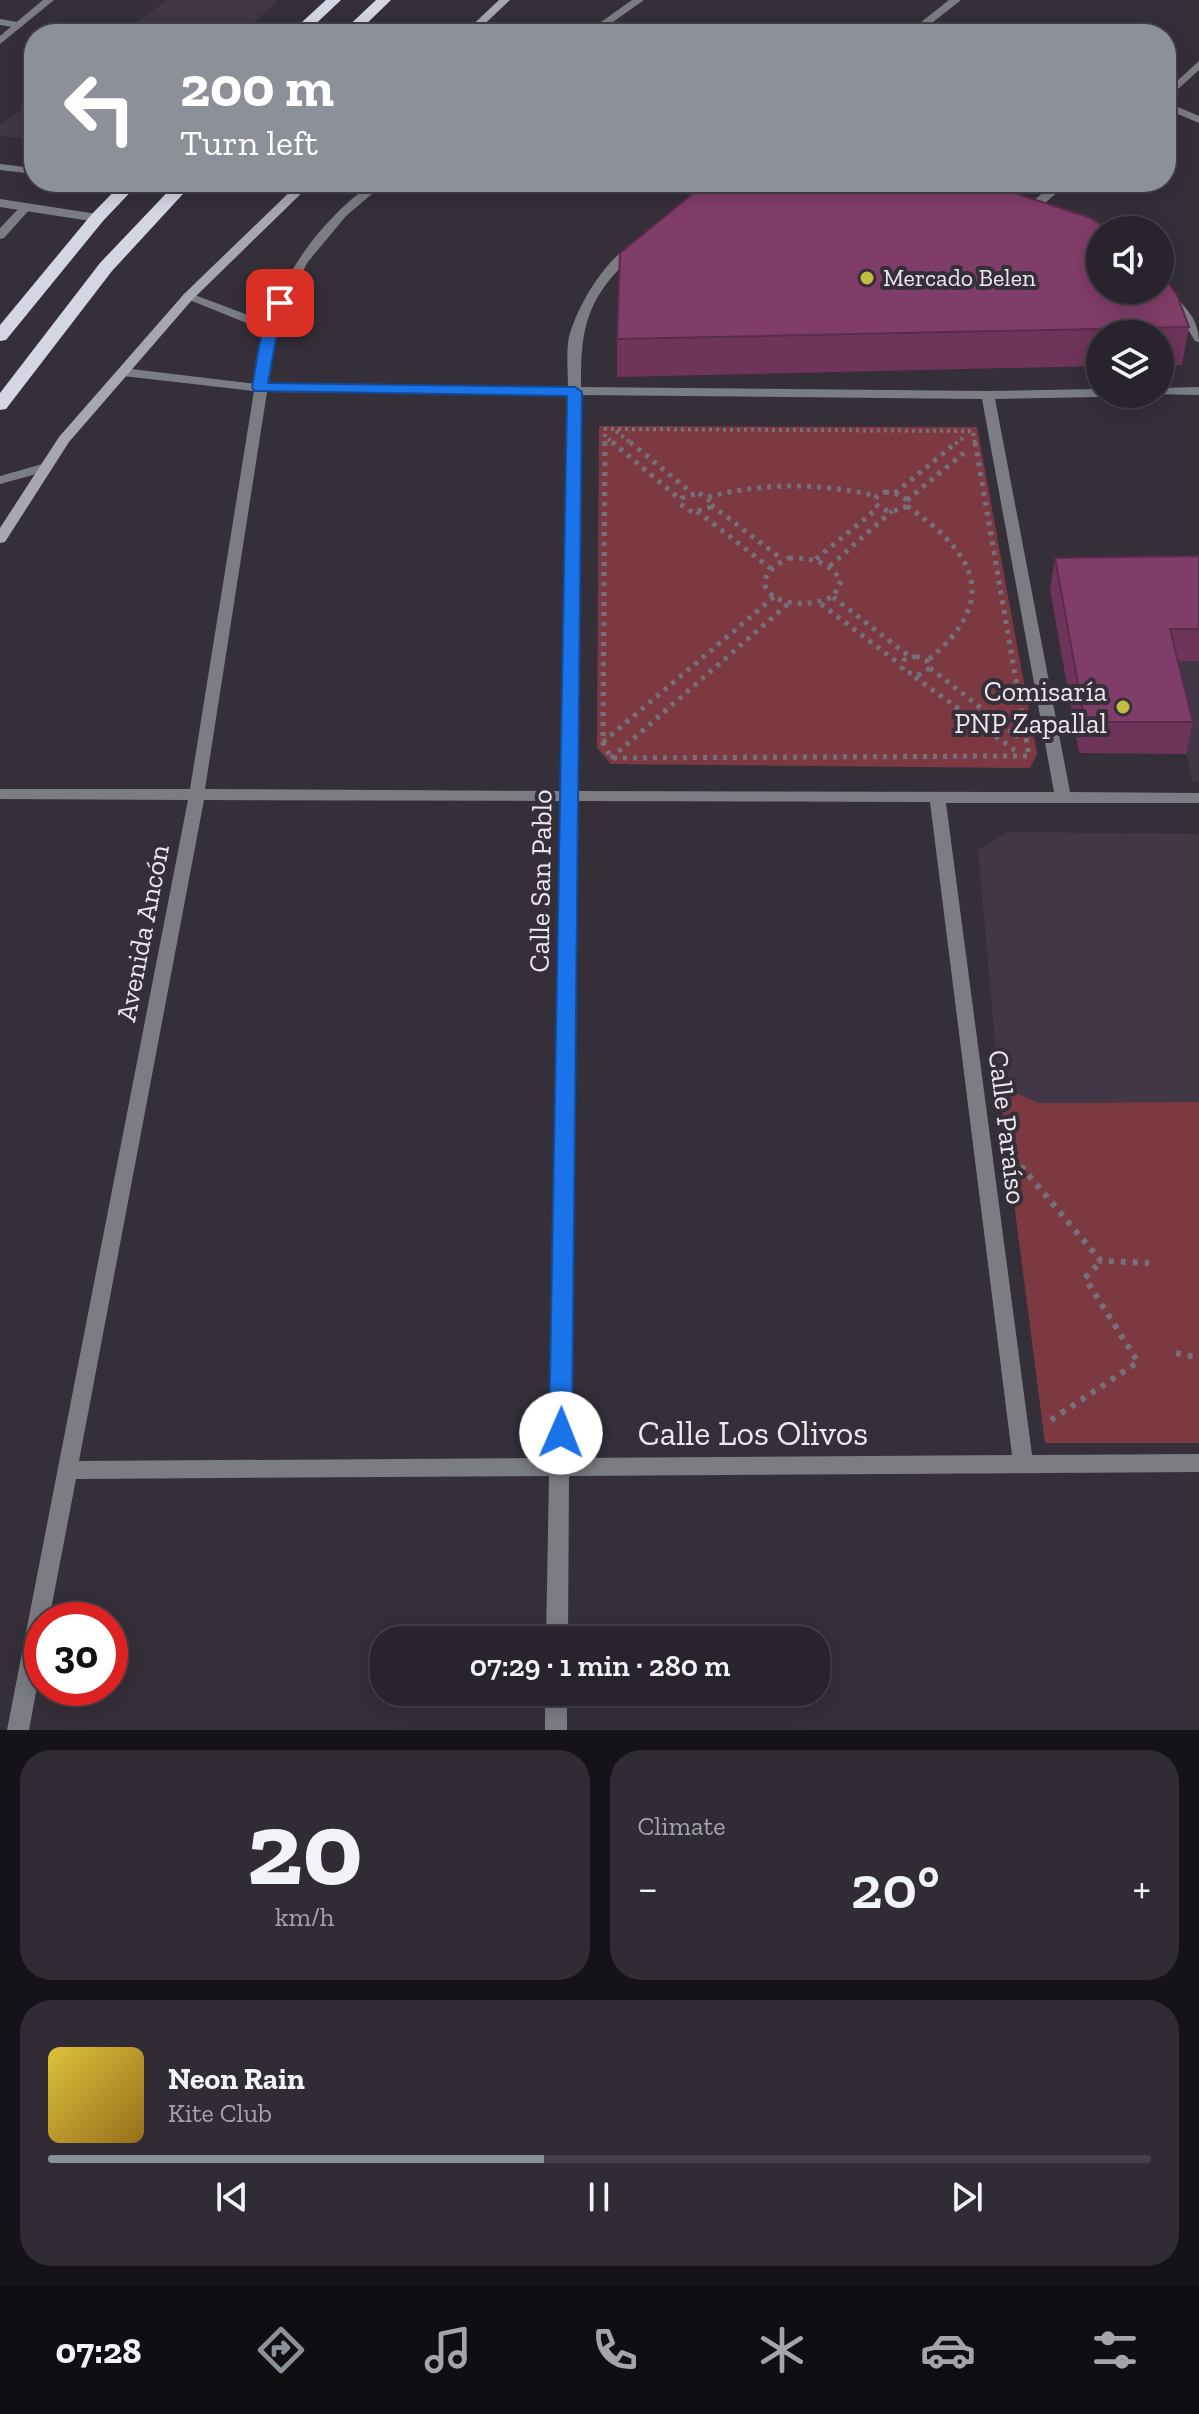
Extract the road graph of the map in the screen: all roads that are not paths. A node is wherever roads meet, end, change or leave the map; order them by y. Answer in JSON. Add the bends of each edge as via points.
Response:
{"nodes":[{"id":1,"x":49,"y":0,"type":"edge"},
{"id":2,"x":334,"y":0,"type":"edge"},
{"id":3,"x":384,"y":0,"type":"edge"},
{"id":4,"x":505,"y":0,"type":"edge"},
{"id":5,"x":639,"y":0,"type":"edge"},
{"id":6,"x":956,"y":0,"type":"edge"},
{"id":7,"x":0,"y":22,"type":"edge"},
{"id":8,"x":307,"y":24,"type":"edge"},
{"id":9,"x":358,"y":24,"type":"edge"},
{"id":10,"x":479,"y":24,"type":"edge"},
{"id":11,"x":604,"y":24,"type":"edge"},
{"id":12,"x":924,"y":24,"type":"edge"},
{"id":13,"x":19,"y":25,"type":"junction"},
{"id":14,"x":0,"y":41,"type":"edge"},
{"id":15,"x":1199,"y":64,"type":"edge"},
{"id":16,"x":1176,"y":87,"type":"edge"},
{"id":17,"x":1176,"y":110,"type":"edge"},
{"id":18,"x":1199,"y":120,"type":"edge"},
{"id":19,"x":0,"y":167,"type":"edge"},
{"id":20,"x":24,"y":170,"type":"edge"},
{"id":21,"x":122,"y":192,"type":"edge"},
{"id":22,"x":176,"y":192,"type":"edge"},
{"id":23,"x":297,"y":192,"type":"edge"},
{"id":24,"x":366,"y":192,"type":"edge"},
{"id":25,"x":1051,"y":192,"type":"edge"},
{"id":26,"x":0,"y":203,"type":"edge"},
{"id":27,"x":26,"y":207,"type":"junction"},
{"id":28,"x":97,"y":218,"type":"junction"},
{"id":29,"x":1031,"y":225,"type":"edge"},
{"id":30,"x":0,"y":235,"type":"edge"},
{"id":31,"x":647,"y":237,"type":"edge"},
{"id":32,"x":188,"y":297,"type":"junction"},
{"id":33,"x":1174,"y":303,"type":"edge"},
{"id":34,"x":271,"y":328,"type":"junction"},
{"id":35,"x":0,"y":336,"type":"edge"},
{"id":36,"x":1199,"y":338,"type":"edge"},
{"id":37,"x":123,"y":372,"type":"junction"},
{"id":38,"x":260,"y":388,"type":"junction"},
{"id":39,"x":1199,"y":391,"type":"edge"},
{"id":40,"x":575,"y":392,"type":"junction"},
{"id":41,"x":1174,"y":392,"type":"edge"},
{"id":42,"x":1086,"y":393,"type":"edge"},
{"id":43,"x":988,"y":395,"type":"junction"},
{"id":44,"x":0,"y":405,"type":"edge"},
{"id":45,"x":46,"y":467,"type":"junction"},
{"id":46,"x":0,"y":480,"type":"edge"},
{"id":47,"x":0,"y":539,"type":"edge"},
{"id":48,"x":0,"y":794,"type":"edge"},
{"id":49,"x":197,"y":794,"type":"junction"},
{"id":50,"x":569,"y":795,"type":"junction"},
{"id":51,"x":937,"y":796,"type":"junction"},
{"id":52,"x":1063,"y":797,"type":"junction"},
{"id":53,"x":1199,"y":798,"type":"edge"},
{"id":54,"x":1199,"y":1463,"type":"edge"},
{"id":55,"x":560,"y":1465,"type":"junction"},
{"id":56,"x":1023,"y":1465,"type":"junction"},
{"id":57,"x":66,"y":1470,"type":"junction"},
{"id":58,"x":557,"y":1626,"type":"edge"},
{"id":59,"x":556,"y":1706,"type":"edge"},
{"id":60,"x":18,"y":1730,"type":"edge"},
{"id":61,"x":556,"y":1730,"type":"edge"}],
"edges":[{"from":1,"to":13,"type":"street"},
{"from":2,"to":8,"type":"highway"},
{"from":3,"to":9,"type":"highway"},
{"from":4,"to":10,"type":"main road"},
{"from":5,"to":11,"type":"street"},
{"from":6,"to":12,"type":"street"},
{"from":7,"to":13,"type":"street"},
{"from":13,"to":14,"type":"street"},
{"from":15,"to":16,"type":"street"},
{"from":17,"to":18,"type":"street"},
{"from":19,"to":20,"type":"street"},
{"from":21,"to":28,"type":"highway"},
{"from":22,"to":44,"type":"highway","via":[[106,267]]},
{"from":23,"to":32,"type":"main road"},
{"from":24,"to":34,"type":"street","name":"Avenida Ancón","via":[[318,237],[290,278]]},
{"from":25,"to":29,"type":"street","via":[[1017,220]]},
{"from":26,"to":27,"type":"street"},
{"from":27,"to":28,"type":"street"},
{"from":27,"to":30,"type":"street"},
{"from":28,"to":35,"type":"highway"},
{"from":31,"to":40,"type":"street","name":"Calle San Pablo","via":[[615,264],[589,298],[575,339]]},
{"from":32,"to":34,"type":"street"},
{"from":32,"to":37,"type":"main road"},
{"from":33,"to":36,"type":"street"},
{"from":34,"to":38,"type":"street","name":"Avenida Ancón"},
{"from":37,"to":38,"type":"street"},
{"from":37,"to":45,"type":"main road"},
{"from":38,"to":40,"type":"street"},
{"from":38,"to":49,"type":"street","name":"Avenida Ancón"},
{"from":39,"to":41,"type":"street"},
{"from":40,"to":43,"type":"street"},
{"from":40,"to":50,"type":"street","name":"Calle San Pablo"},
{"from":42,"to":43,"type":"street"},
{"from":43,"to":52,"type":"street"},
{"from":45,"to":46,"type":"street"},
{"from":45,"to":47,"type":"main road"},
{"from":48,"to":49,"type":"street"},
{"from":49,"to":50,"type":"street"},
{"from":49,"to":57,"type":"street","name":"Avenida Ancón"},
{"from":50,"to":51,"type":"street"},
{"from":50,"to":55,"type":"street","name":"Calle San Pablo"},
{"from":51,"to":52,"type":"street"},
{"from":51,"to":56,"type":"street","name":"Calle Paraíso"},
{"from":52,"to":53,"type":"street"},
{"from":54,"to":56,"type":"street","name":"Calle Los Olivos"},
{"from":55,"to":56,"type":"street","name":"Calle Los Olivos"},
{"from":55,"to":57,"type":"street","name":"Calle Los Olivos"},
{"from":55,"to":58,"type":"street","name":"Calle San Pablo"},
{"from":57,"to":60,"type":"street","name":"Avenida Ancón"},
{"from":59,"to":61,"type":"street"}]}
